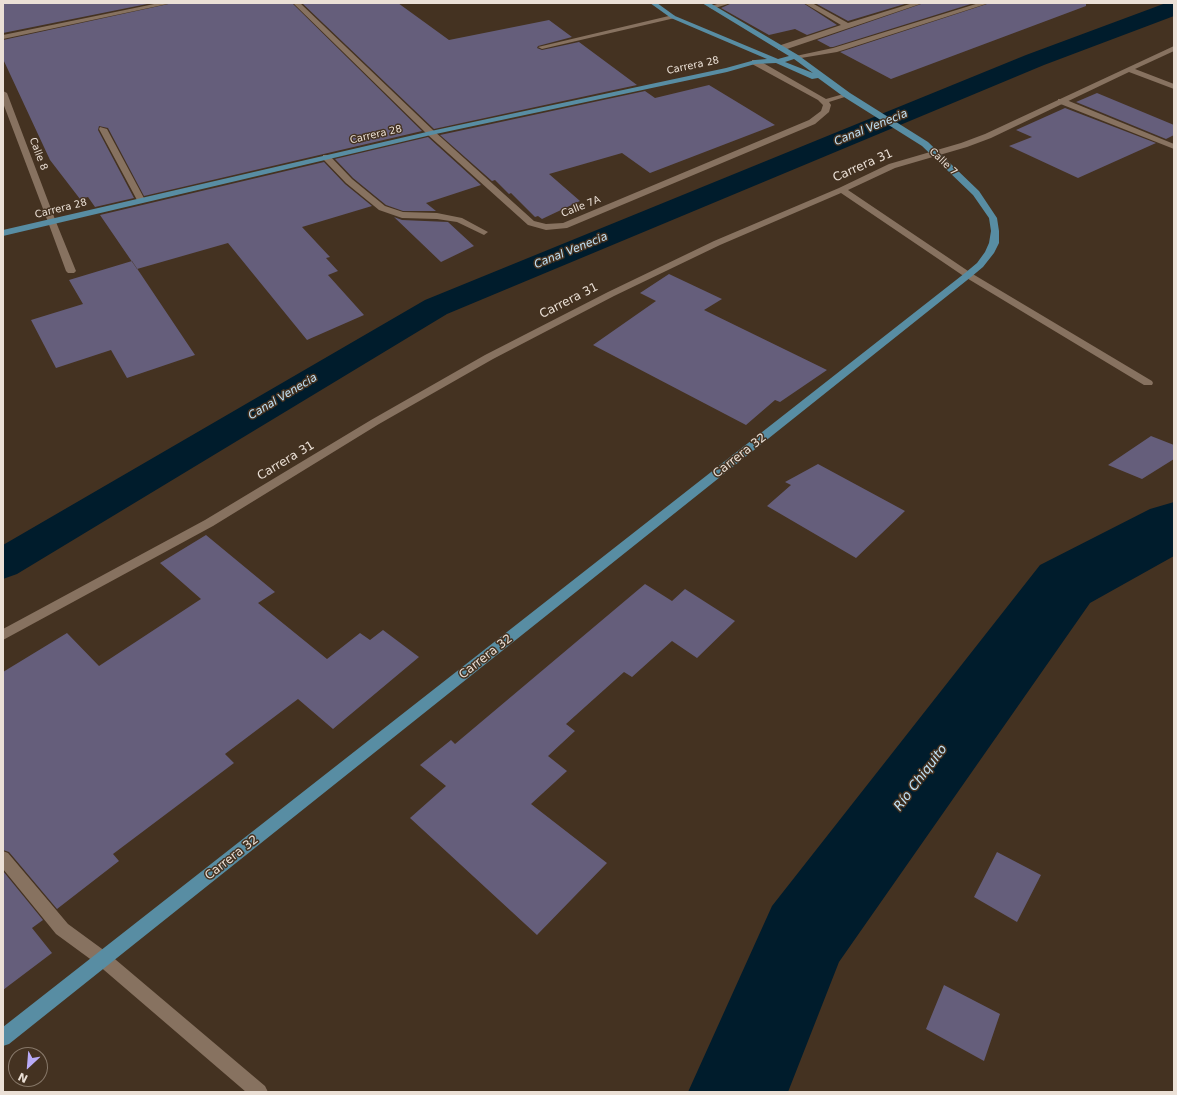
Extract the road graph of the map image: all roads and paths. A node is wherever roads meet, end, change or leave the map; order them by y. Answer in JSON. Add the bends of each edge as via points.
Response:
{"nodes":[{"id":1,"x":169,"y":3,"type":"edge"},
{"id":2,"x":296,"y":3,"type":"edge"},
{"id":3,"x":653,"y":3,"type":"edge"},
{"id":4,"x":705,"y":3,"type":"edge"},
{"id":5,"x":728,"y":3,"type":"edge"},
{"id":6,"x":807,"y":3,"type":"edge"},
{"id":7,"x":920,"y":3,"type":"edge"},
{"id":8,"x":986,"y":3,"type":"edge"},
{"id":9,"x":712,"y":7,"type":"junction"},
{"id":10,"x":673,"y":17,"type":"junction"},
{"id":11,"x":847,"y":25,"type":"junction"},
{"id":12,"x":3,"y":37,"type":"edge"},
{"id":13,"x":542,"y":47,"type":"dead end"},
{"id":14,"x":781,"y":48,"type":"junction"},
{"id":15,"x":1174,"y":48,"type":"edge"},
{"id":16,"x":764,"y":54,"type":"junction"},
{"id":17,"x":795,"y":58,"type":"junction"},
{"id":18,"x":779,"y":61,"type":"junction"},
{"id":19,"x":755,"y":62,"type":"junction"},
{"id":20,"x":1128,"y":69,"type":"junction"},
{"id":21,"x":826,"y":80,"type":"junction"},
{"id":22,"x":1174,"y":87,"type":"edge"},
{"id":23,"x":3,"y":93,"type":"edge"},
{"id":24,"x":847,"y":95,"type":"junction"},
{"id":25,"x":825,"y":101,"type":"junction"},
{"id":26,"x":1061,"y":101,"type":"junction"},
{"id":27,"x":103,"y":129,"type":"dead end"},
{"id":28,"x":431,"y":133,"type":"junction"},
{"id":29,"x":1174,"y":147,"type":"edge"},
{"id":30,"x":935,"y":154,"type":"junction"},
{"id":31,"x":326,"y":158,"type":"junction"},
{"id":32,"x":842,"y":190,"type":"junction"},
{"id":33,"x":141,"y":200,"type":"junction"},
{"id":34,"x":52,"y":222,"type":"junction"},
{"id":35,"x":484,"y":232,"type":"dead end"},
{"id":36,"x":3,"y":233,"type":"edge"},
{"id":37,"x":70,"y":271,"type":"dead end"},
{"id":38,"x":968,"y":275,"type":"junction"},
{"id":39,"x":1148,"y":383,"type":"dead end"},
{"id":40,"x":3,"y":635,"type":"edge"},
{"id":41,"x":3,"y":858,"type":"edge"},
{"id":42,"x":103,"y":959,"type":"junction"},
{"id":43,"x":3,"y":1038,"type":"edge"},
{"id":44,"x":259,"y":1092,"type":"edge"}],
"edges":[{"from":1,"to":12,"type":"street"},
{"from":2,"to":28,"type":"street","name":"Calle 7A"},
{"from":3,"to":10,"type":"main road","name":"Calle 7"},
{"from":4,"to":9,"type":"main road","name":"Calle 7"},
{"from":5,"to":9,"type":"street"},
{"from":6,"to":11,"type":"street"},
{"from":7,"to":11,"type":"street","name":"Carrera 28"},
{"from":8,"to":17,"type":"street","name":"Carrera 28","via":[[834,50]]},
{"from":9,"to":14,"type":"main road","name":"Calle 7"},
{"from":10,"to":13,"type":"street"},
{"from":10,"to":16,"type":"main road","name":"Calle 7"},
{"from":11,"to":14,"type":"street","name":"Carrera 28"},
{"from":14,"to":16,"type":"main road","name":"Carrera 28"},
{"from":14,"to":17,"type":"main road","name":"Calle 7"},
{"from":15,"to":20,"type":"street","name":"Carrera 31"},
{"from":16,"to":18,"type":"main road","name":"Calle 7"},
{"from":16,"to":19,"type":"main road","name":"Carrera 28"},
{"from":17,"to":18,"type":"main road","name":"Carrera 28"},
{"from":17,"to":21,"type":"main road","name":"Calle 7"},
{"from":18,"to":19,"type":"main road","name":"Carrera 28"},
{"from":18,"to":21,"type":"main road","name":"Calle 7","via":[[798,71]]},
{"from":19,"to":25,"type":"street"},
{"from":19,"to":28,"type":"main road","name":"Carrera 28"},
{"from":20,"to":22,"type":"street"},
{"from":20,"to":26,"type":"street","name":"Carrera 31"},
{"from":21,"to":24,"type":"main road","name":"Calle 7"},
{"from":23,"to":34,"type":"street","name":"Calle 8"},
{"from":24,"to":25,"type":"street"},
{"from":24,"to":30,"type":"main road","name":"Calle 7","via":[[925,144]]},
{"from":25,"to":28,"type":"street","name":"Calle 7A","via":[[825,112],[812,122],[564,226],[546,227],[532,223]]},
{"from":26,"to":29,"type":"street"},
{"from":26,"to":30,"type":"street","name":"Carrera 31","via":[[988,136]]},
{"from":27,"to":33,"type":"street"},
{"from":28,"to":31,"type":"main road","name":"Carrera 28"},
{"from":30,"to":32,"type":"street","name":"Carrera 31","via":[[892,166]]},
{"from":30,"to":38,"type":"main road","name":"Calle 7","via":[[976,193],[993,218],[994,243],[980,265]]},
{"from":31,"to":33,"type":"main road","name":"Carrera 28"},
{"from":31,"to":35,"type":"street","via":[[382,208],[402,215],[437,216],[459,220]]},
{"from":32,"to":38,"type":"street"},
{"from":32,"to":40,"type":"street","name":"Carrera 31","via":[[717,243],[489,357],[375,422],[210,523]]},
{"from":33,"to":34,"type":"main road","name":"Carrera 28"},
{"from":34,"to":36,"type":"main road","name":"Carrera 28"},
{"from":34,"to":37,"type":"street","name":"Calle 8"},
{"from":38,"to":39,"type":"street"},
{"from":38,"to":42,"type":"main road","name":"Carrera 32"},
{"from":41,"to":42,"type":"street","via":[[62,929]]},
{"from":42,"to":43,"type":"main road","name":"Carrera 32"},
{"from":42,"to":44,"type":"street"}]}
